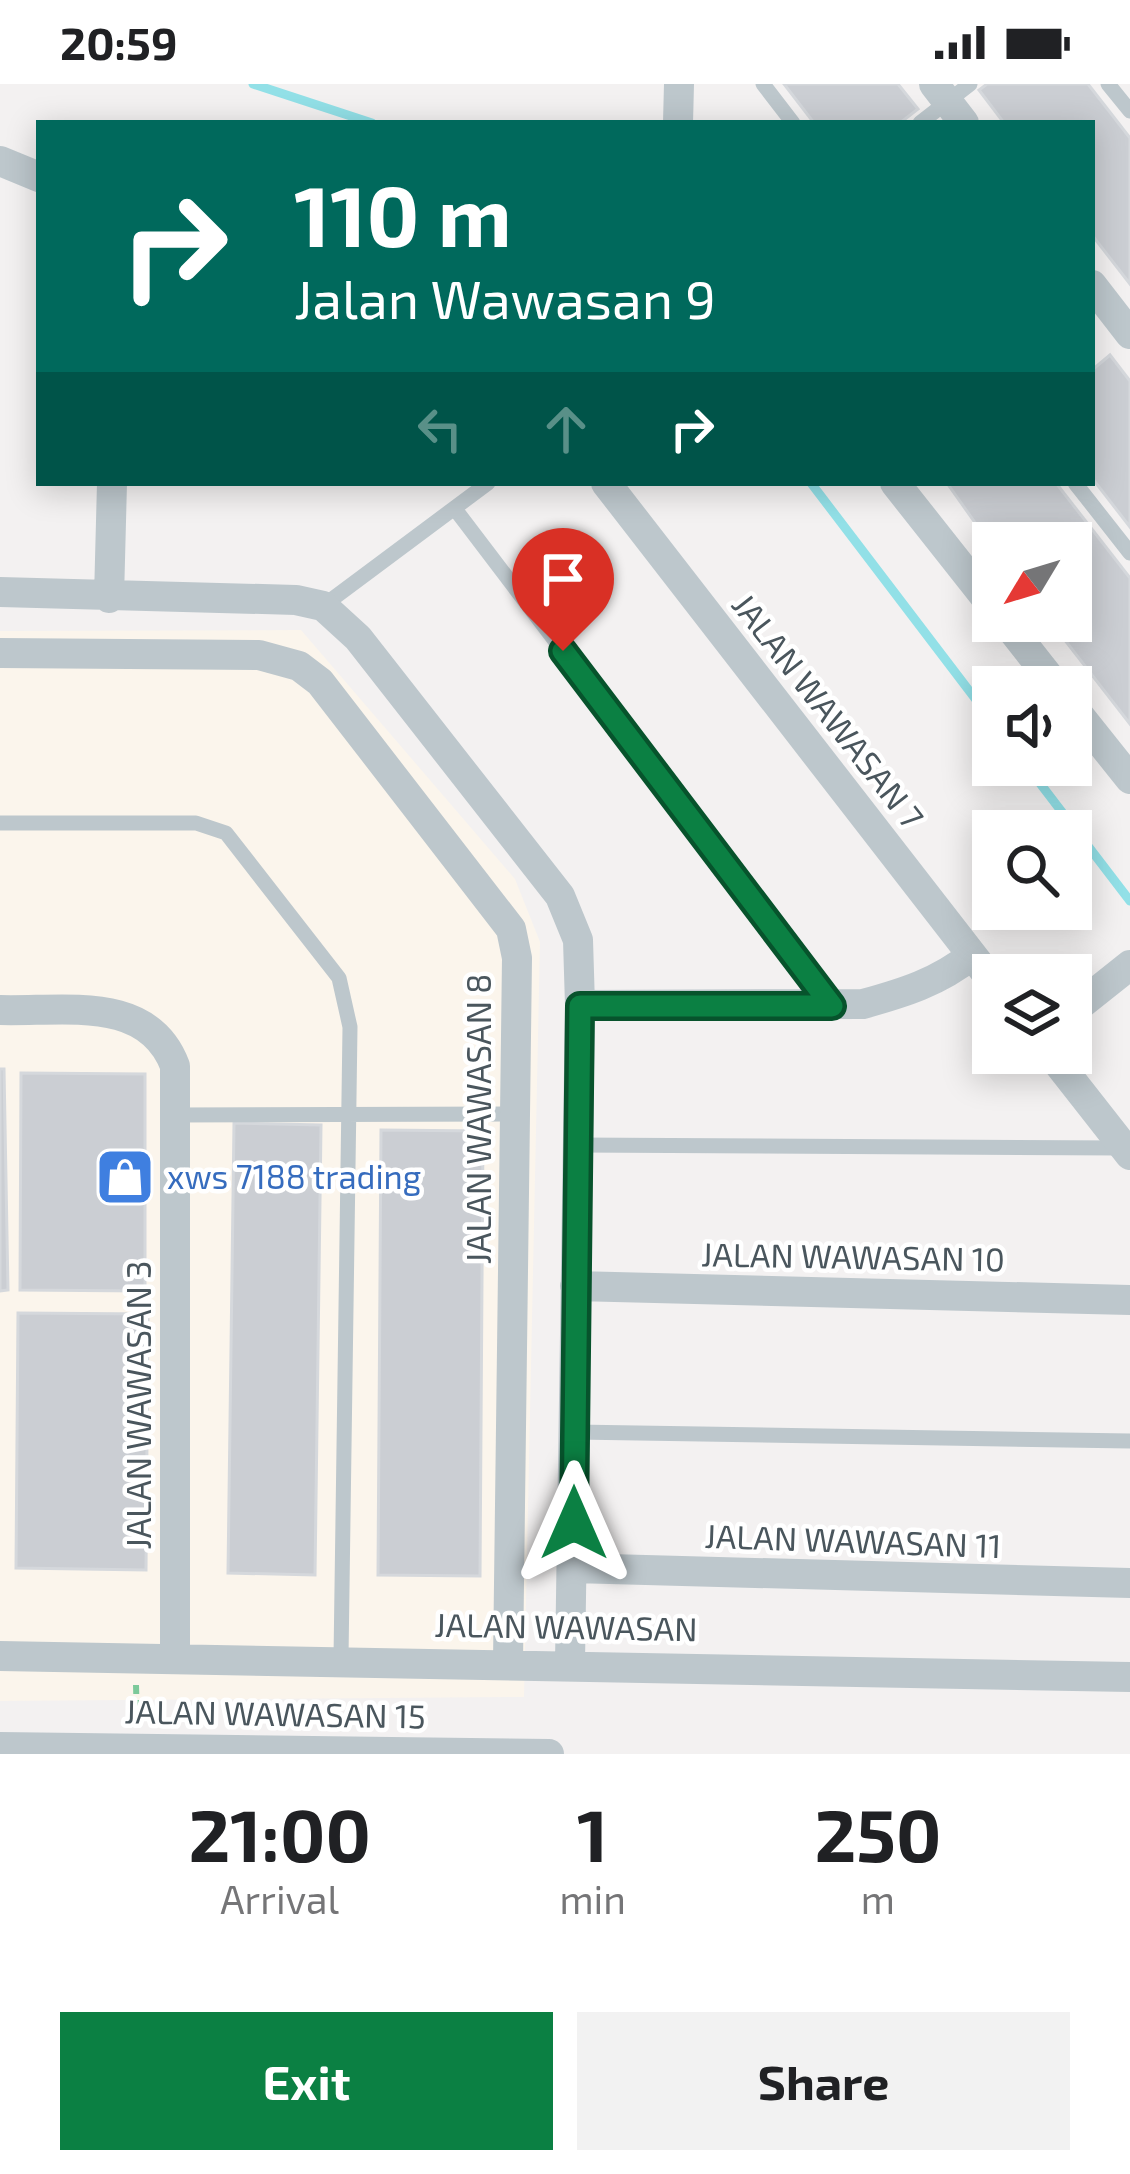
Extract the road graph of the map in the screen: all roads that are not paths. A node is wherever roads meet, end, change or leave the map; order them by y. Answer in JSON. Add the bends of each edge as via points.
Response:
{"nodes":[{"id":1,"x":679,"y":84,"type":"edge"},
{"id":2,"x":764,"y":84,"type":"edge"},
{"id":3,"x":1108,"y":84,"type":"edge"},
{"id":4,"x":954,"y":98,"type":"edge"},
{"id":5,"x":1130,"y":112,"type":"edge"},
{"id":6,"x":678,"y":120,"type":"edge"},
{"id":7,"x":791,"y":120,"type":"edge"},
{"id":8,"x":924,"y":120,"type":"edge"},
{"id":9,"x":0,"y":161,"type":"edge"},
{"id":10,"x":36,"y":176,"type":"edge"},
{"id":11,"x":1095,"y":289,"type":"edge"},
{"id":12,"x":1130,"y":334,"type":"edge"},
{"id":13,"x":112,"y":486,"type":"edge"},
{"id":14,"x":484,"y":486,"type":"edge"},
{"id":15,"x":608,"y":486,"type":"edge"},
{"id":16,"x":897,"y":486,"type":"edge"},
{"id":17,"x":1077,"y":486,"type":"edge"},
{"id":18,"x":455,"y":509,"type":"junction"},
{"id":19,"x":1130,"y":553,"type":"edge"},
{"id":20,"x":972,"y":580,"type":"edge"},
{"id":21,"x":0,"y":592,"type":"edge"},
{"id":22,"x":109,"y":598,"type":"junction"},
{"id":23,"x":323,"y":606,"type":"junction"},
{"id":24,"x":1021,"y":642,"type":"edge"},
{"id":25,"x":0,"y":653,"type":"edge"},
{"id":26,"x":1040,"y":666,"type":"edge"},
{"id":27,"x":1092,"y":731,"type":"edge"},
{"id":28,"x":1130,"y":779,"type":"edge"},
{"id":29,"x":0,"y":823,"type":"edge"},
{"id":30,"x":972,"y":955,"type":"joint"},
{"id":31,"x":1130,"y":964,"type":"edge"},
{"id":32,"x":1092,"y":995,"type":"edge"},
{"id":33,"x":580,"y":1006,"type":"junction"},
{"id":34,"x":832,"y":1006,"type":"junction"},
{"id":35,"x":0,"y":1010,"type":"edge"},
{"id":36,"x":1066,"y":1074,"type":"edge"},
{"id":37,"x":349,"y":1113,"type":"junction"},
{"id":38,"x":515,"y":1114,"type":"junction"},
{"id":39,"x":175,"y":1115,"type":"junction"},
{"id":40,"x":575,"y":1145,"type":"junction"},
{"id":41,"x":1127,"y":1152,"type":"edge"},
{"id":42,"x":574,"y":1286,"type":"junction"},
{"id":43,"x":1130,"y":1300,"type":"edge"},
{"id":44,"x":574,"y":1432,"type":"junction"},
{"id":45,"x":1130,"y":1441,"type":"edge"},
{"id":46,"x":574,"y":1568,"type":"junction"},
{"id":47,"x":1130,"y":1583,"type":"edge"},
{"id":48,"x":0,"y":1656,"type":"edge"},
{"id":49,"x":175,"y":1657,"type":"junction"},
{"id":50,"x":341,"y":1658,"type":"junction"},
{"id":51,"x":508,"y":1662,"type":"junction"},
{"id":52,"x":570,"y":1663,"type":"junction"},
{"id":53,"x":1130,"y":1677,"type":"edge"},
{"id":54,"x":0,"y":1747,"type":"edge"},
{"id":55,"x":118,"y":1750,"type":"edge"},
{"id":56,"x":549,"y":1754,"type":"edge"}],
"edges":[{"from":1,"to":6,"type":"street"},
{"from":2,"to":7,"type":"lane"},
{"from":3,"to":5,"type":"lane"},
{"from":4,"to":8,"type":"lane"},
{"from":9,"to":10,"type":"street"},
{"from":11,"to":12,"type":"street"},
{"from":13,"to":22,"type":"street"},
{"from":14,"to":18,"type":"lane"},
{"from":15,"to":30,"type":"street","name":"JALAN WAWASAN 7"},
{"from":16,"to":20,"type":"street"},
{"from":17,"to":19,"type":"lane"},
{"from":18,"to":23,"type":"lane"},
{"from":18,"to":34,"type":"lane"},
{"from":21,"to":22,"type":"street"},
{"from":22,"to":23,"type":"street"},
{"from":23,"to":33,"type":"street","via":[[358,638],[560,896],[578,940]]},
{"from":24,"to":26,"type":"street"},
{"from":25,"to":38,"type":"street","name":"JALAN WAWASAN 8","via":[[259,655],[320,682],[511,929]]},
{"from":27,"to":28,"type":"street"},
{"from":29,"to":37,"type":"lane","via":[[196,824],[226,833],[339,978],[350,1027]]},
{"from":30,"to":34,"type":"street","via":[[906,992]]},
{"from":31,"to":32,"type":"street"},
{"from":33,"to":34,"type":"street"},
{"from":33,"to":40,"type":"street"},
{"from":35,"to":39,"type":"street","name":"JALAN WAWASAN 3","via":[[128,1014],[145,1022],[175,1066]]},
{"from":36,"to":41,"type":"street"},
{"from":37,"to":38,"type":"lane"},
{"from":37,"to":39,"type":"lane"},
{"from":37,"to":50,"type":"lane"},
{"from":38,"to":51,"type":"street","name":"JALAN WAWASAN 8"},
{"from":39,"to":49,"type":"street","name":"JALAN WAWASAN 3"},
{"from":40,"to":41,"type":"lane"},
{"from":40,"to":42,"type":"street"},
{"from":42,"to":43,"type":"street","name":"JALAN WAWASAN 10"},
{"from":42,"to":44,"type":"street"},
{"from":44,"to":45,"type":"lane"},
{"from":44,"to":46,"type":"street"},
{"from":46,"to":47,"type":"street","name":"JALAN WAWASAN 11"},
{"from":46,"to":52,"type":"street"},
{"from":48,"to":49,"type":"street","name":"JALAN WAWASAN"},
{"from":49,"to":50,"type":"street","name":"JALAN WAWASAN"},
{"from":50,"to":51,"type":"street","name":"JALAN WAWASAN"},
{"from":51,"to":52,"type":"street","name":"JALAN WAWASAN"},
{"from":52,"to":53,"type":"street","name":"JALAN WAWASAN"},
{"from":54,"to":55,"type":"street","name":"JALAN WAWASAN 15"},
{"from":55,"to":56,"type":"street","name":"JALAN WAWASAN 15"}]}
